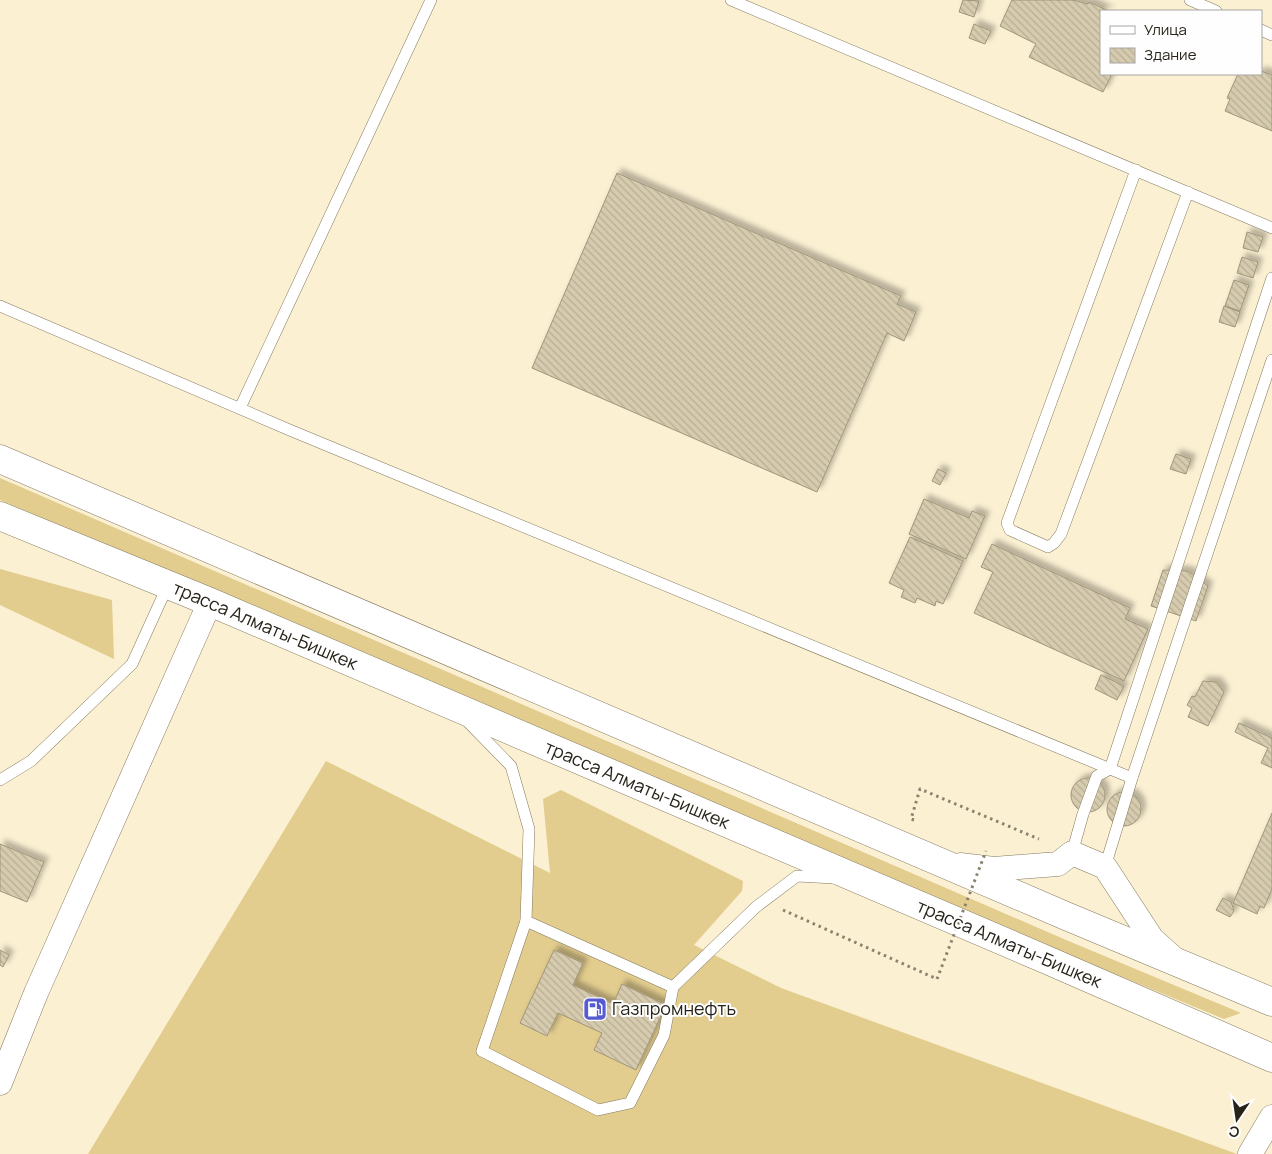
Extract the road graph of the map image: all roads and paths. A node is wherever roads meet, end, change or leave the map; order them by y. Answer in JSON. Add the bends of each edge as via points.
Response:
{"nodes":[{"id":1,"x":432,"y":0,"type":"edge"},
{"id":2,"x":731,"y":0,"type":"edge"},
{"id":3,"x":1190,"y":0,"type":"edge"},
{"id":4,"x":1214,"y":10,"type":"edge"},
{"id":5,"x":1136,"y":170,"type":"junction"},
{"id":6,"x":1188,"y":192,"type":"junction"},
{"id":7,"x":1272,"y":228,"type":"edge"},
{"id":8,"x":1272,"y":278,"type":"edge"},
{"id":9,"x":0,"y":306,"type":"edge"},
{"id":10,"x":1272,"y":360,"type":"edge"},
{"id":11,"x":240,"y":408,"type":"junction"},
{"id":12,"x":0,"y":459,"type":"edge"},
{"id":13,"x":0,"y":516,"type":"edge"},
{"id":14,"x":169,"y":585,"type":"junction"},
{"id":15,"x":210,"y":602,"type":"junction"},
{"id":16,"x":451,"y":705,"type":"junction"},
{"id":17,"x":1110,"y":769,"type":"junction"},
{"id":18,"x":1132,"y":778,"type":"junction"},
{"id":19,"x":0,"y":780,"type":"edge"},
{"id":20,"x":911,"y":819,"type":"dead end"},
{"id":21,"x":986,"y":851,"type":"dead end"},
{"id":22,"x":1072,"y":854,"type":"junction"},
{"id":23,"x":942,"y":862,"type":"junction"},
{"id":24,"x":1105,"y":867,"type":"junction"},
{"id":25,"x":858,"y":880,"type":"junction"},
{"id":26,"x":764,"y":901,"type":"junction"},
{"id":27,"x":526,"y":921,"type":"junction"},
{"id":28,"x":1178,"y":962,"type":"junction"},
{"id":29,"x":673,"y":987,"type":"junction"},
{"id":30,"x":1272,"y":1002,"type":"edge"},
{"id":31,"x":1272,"y":1058,"type":"edge"},
{"id":32,"x":0,"y":1083,"type":"edge"},
{"id":33,"x":1272,"y":1117,"type":"edge"},
{"id":34,"x":1250,"y":1154,"type":"edge"}],
"edges":[{"from":1,"to":11,"type":"lane"},
{"from":2,"to":5,"type":"lane"},
{"from":3,"to":4,"type":"lane"},
{"from":5,"to":6,"type":"lane"},
{"from":5,"to":6,"type":"lane","via":[[1006,523],[1010,530],[1048,547],[1061,534]]},
{"from":6,"to":7,"type":"lane"},
{"from":8,"to":17,"type":"lane"},
{"from":9,"to":11,"type":"lane"},
{"from":10,"to":18,"type":"lane"},
{"from":11,"to":17,"type":"lane"},
{"from":12,"to":23,"type":"highway"},
{"from":13,"to":14,"type":"highway","name":"трасса Алматы-Бишкек"},
{"from":14,"to":15,"type":"highway","name":"трасса Алматы-Бишкек"},
{"from":14,"to":19,"type":"lane","via":[[132,664],[31,761]]},
{"from":15,"to":16,"type":"highway","name":"трасса Алматы-Бишкек"},
{"from":15,"to":32,"type":"street","via":[[40,984]]},
{"from":16,"to":25,"type":"highway","name":"трасса Алматы-Бишкек"},
{"from":16,"to":27,"type":"lane","via":[[512,766],[529,829]]},
{"from":17,"to":18,"type":"lane"},
{"from":17,"to":22,"type":"lane","via":[[1098,776]]},
{"from":18,"to":24,"type":"lane"},
{"from":20,"to":22,"type":"path","via":[[920,789]]},
{"from":21,"to":26,"type":"path","bridge":true,"via":[[938,980]]},
{"from":22,"to":23,"type":"street","via":[[1058,864],[994,869]]},
{"from":22,"to":24,"type":"street"},
{"from":23,"to":28,"type":"highway"},
{"from":24,"to":28,"type":"street","via":[[1152,939]]},
{"from":25,"to":26,"type":"lane","via":[[798,876]]},
{"from":25,"to":31,"type":"highway","name":"трасса Алматы-Бишкек"},
{"from":26,"to":29,"type":"lane"},
{"from":27,"to":29,"type":"lane"},
{"from":27,"to":29,"type":"lane","via":[[482,1051],[598,1110],[630,1103],[664,1034]]},
{"from":28,"to":30,"type":"highway"},
{"from":33,"to":34,"type":"street"}]}
